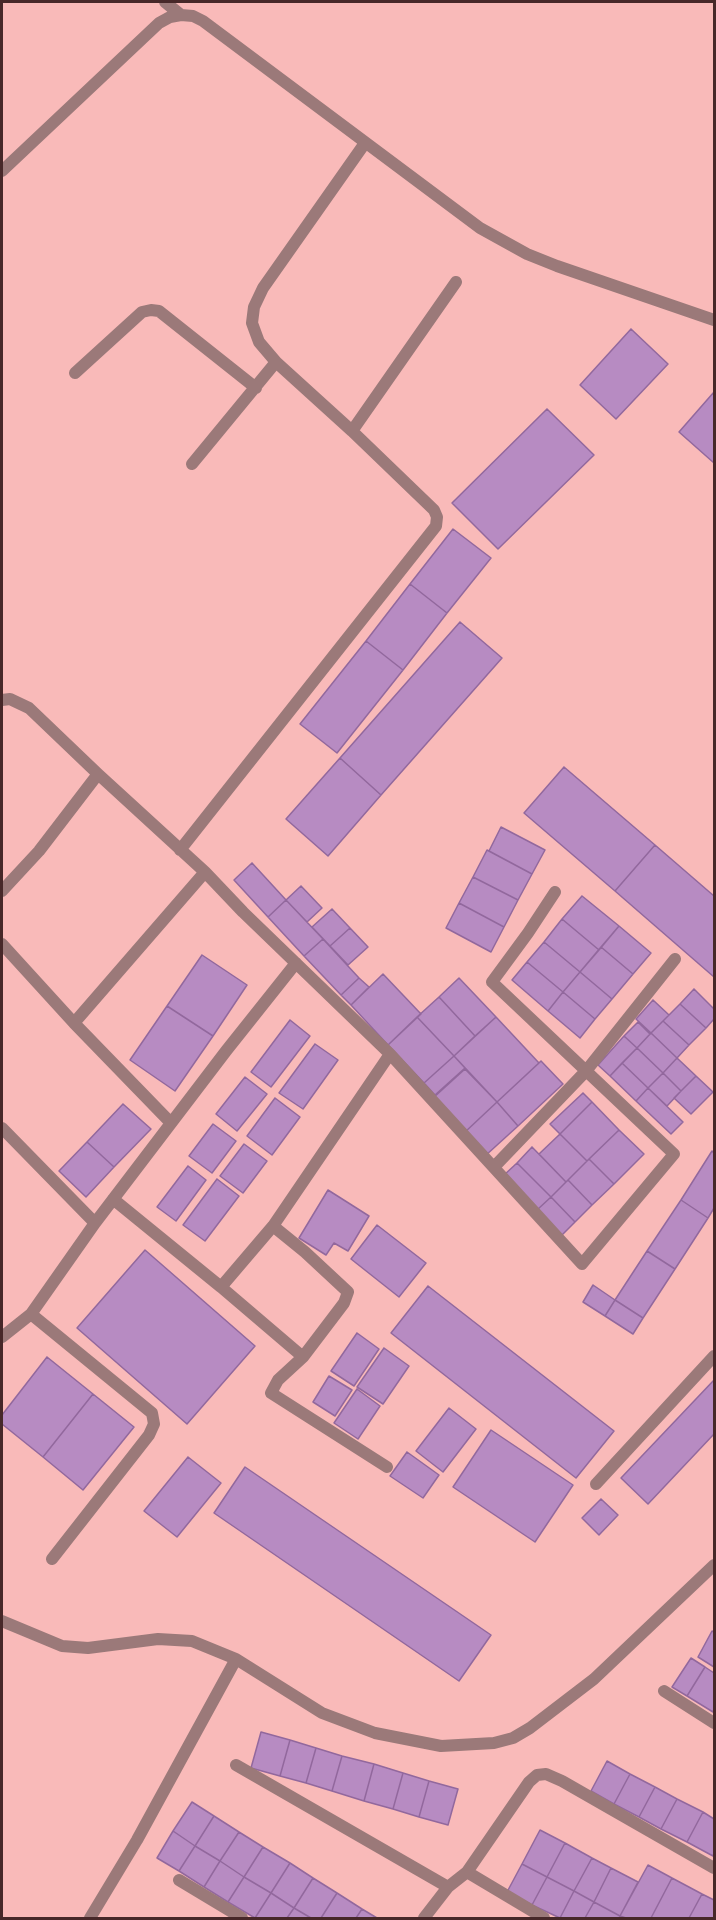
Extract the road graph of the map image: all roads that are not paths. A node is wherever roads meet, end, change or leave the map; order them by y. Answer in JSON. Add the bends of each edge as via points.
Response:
{"nodes":[{"id":1,"x":165,"y":2,"type":"edge"},
{"id":2,"x":181,"y":15,"type":"junction"},
{"id":3,"x":365,"y":143,"type":"junction"},
{"id":4,"x":2,"y":171,"type":"edge"},
{"id":5,"x":456,"y":282,"type":"dead end"},
{"id":6,"x":714,"y":320,"type":"edge"},
{"id":7,"x":276,"y":362,"type":"junction"},
{"id":8,"x":75,"y":374,"type":"dead end"},
{"id":9,"x":256,"y":388,"type":"junction"},
{"id":10,"x":352,"y":431,"type":"junction"},
{"id":11,"x":192,"y":464,"type":"dead end"},
{"id":12,"x":2,"y":700,"type":"edge"},
{"id":13,"x":98,"y":774,"type":"junction"},
{"id":14,"x":180,"y":850,"type":"junction"},
{"id":15,"x":205,"y":872,"type":"junction"},
{"id":16,"x":2,"y":891,"type":"edge"},
{"id":17,"x":555,"y":892,"type":"dead end"},
{"id":18,"x":2,"y":944,"type":"edge"},
{"id":19,"x":675,"y":959,"type":"dead end"},
{"id":20,"x":296,"y":963,"type":"junction"},
{"id":21,"x":74,"y":1023,"type":"junction"},
{"id":22,"x":390,"y":1054,"type":"junction"},
{"id":23,"x":586,"y":1071,"type":"junction"},
{"id":24,"x":171,"y":1123,"type":"junction"},
{"id":25,"x":2,"y":1128,"type":"edge"},
{"id":26,"x":494,"y":1167,"type":"junction"},
{"id":27,"x":113,"y":1199,"type":"junction"},
{"id":28,"x":95,"y":1223,"type":"junction"},
{"id":29,"x":273,"y":1226,"type":"junction"},
{"id":30,"x":221,"y":1287,"type":"junction"},
{"id":31,"x":31,"y":1314,"type":"junction"},
{"id":32,"x":2,"y":1337,"type":"edge"},
{"id":33,"x":714,"y":1356,"type":"edge"},
{"id":34,"x":303,"y":1357,"type":"junction"},
{"id":35,"x":387,"y":1467,"type":"dead end"},
{"id":36,"x":596,"y":1484,"type":"dead end"},
{"id":37,"x":52,"y":1559,"type":"dead end"},
{"id":38,"x":714,"y":1565,"type":"edge"},
{"id":39,"x":2,"y":1621,"type":"edge"},
{"id":40,"x":236,"y":1659,"type":"junction"},
{"id":41,"x":664,"y":1691,"type":"dead end"},
{"id":42,"x":714,"y":1723,"type":"edge"},
{"id":43,"x":236,"y":1765,"type":"dead end"},
{"id":44,"x":714,"y":1868,"type":"edge"},
{"id":45,"x":467,"y":1872,"type":"junction"},
{"id":46,"x":179,"y":1880,"type":"dead end"},
{"id":47,"x":448,"y":1887,"type":"junction"},
{"id":48,"x":90,"y":1918,"type":"edge"},
{"id":49,"x":242,"y":1918,"type":"edge"},
{"id":50,"x":424,"y":1918,"type":"edge"},
{"id":51,"x":544,"y":1918,"type":"edge"}],
"edges":[{"from":1,"to":2,"type":"street"},
{"from":2,"to":3,"type":"street","via":[[203,21]]},
{"from":2,"to":4,"type":"street","via":[[159,23]]},
{"from":3,"to":6,"type":"street","via":[[480,228],[527,254]]},
{"from":3,"to":7,"type":"street","via":[[263,288],[254,307],[252,323],[259,342]]},
{"from":5,"to":10,"type":"street"},
{"from":7,"to":9,"type":"street"},
{"from":7,"to":10,"type":"street"},
{"from":8,"to":9,"type":"street","via":[[142,312],[151,310],[159,311]]},
{"from":9,"to":11,"type":"street"},
{"from":10,"to":14,"type":"street","via":[[434,510],[436,526]]},
{"from":12,"to":13,"type":"street","via":[[10,699],[29,708]]},
{"from":13,"to":14,"type":"street"},
{"from":13,"to":16,"type":"street","via":[[39,851]]},
{"from":14,"to":15,"type":"street"},
{"from":15,"to":20,"type":"street"},
{"from":15,"to":21,"type":"street"},
{"from":17,"to":23,"type":"street","via":[[492,982]]},
{"from":18,"to":21,"type":"street"},
{"from":19,"to":23,"type":"street"},
{"from":20,"to":22,"type":"street"},
{"from":20,"to":24,"type":"street"},
{"from":21,"to":24,"type":"street"},
{"from":22,"to":26,"type":"street"},
{"from":22,"to":29,"type":"street"},
{"from":23,"to":26,"type":"street"},
{"from":23,"to":26,"type":"street","via":[[674,1154],[582,1264]]},
{"from":24,"to":27,"type":"street"},
{"from":25,"to":28,"type":"street"},
{"from":27,"to":28,"type":"street"},
{"from":27,"to":30,"type":"street"},
{"from":28,"to":31,"type":"street"},
{"from":29,"to":30,"type":"street"},
{"from":29,"to":34,"type":"street","via":[[348,1292]]},
{"from":30,"to":34,"type":"street"},
{"from":31,"to":32,"type":"street"},
{"from":31,"to":37,"type":"street","via":[[152,1413],[154,1424]]},
{"from":33,"to":36,"type":"street"},
{"from":34,"to":35,"type":"street","via":[[278,1380],[271,1393]]},
{"from":38,"to":40,"type":"street","via":[[594,1679],[530,1728],[494,1743],[441,1746],[375,1732],[322,1713]]},
{"from":39,"to":40,"type":"street","via":[[62,1646],[88,1648],[158,1639],[192,1641]]},
{"from":40,"to":48,"type":"street"},
{"from":41,"to":42,"type":"street"},
{"from":43,"to":47,"type":"street"},
{"from":44,"to":45,"type":"street","via":[[546,1774],[529,1782]]},
{"from":45,"to":47,"type":"street"},
{"from":45,"to":51,"type":"street"},
{"from":46,"to":49,"type":"street"},
{"from":47,"to":50,"type":"street"}]}
